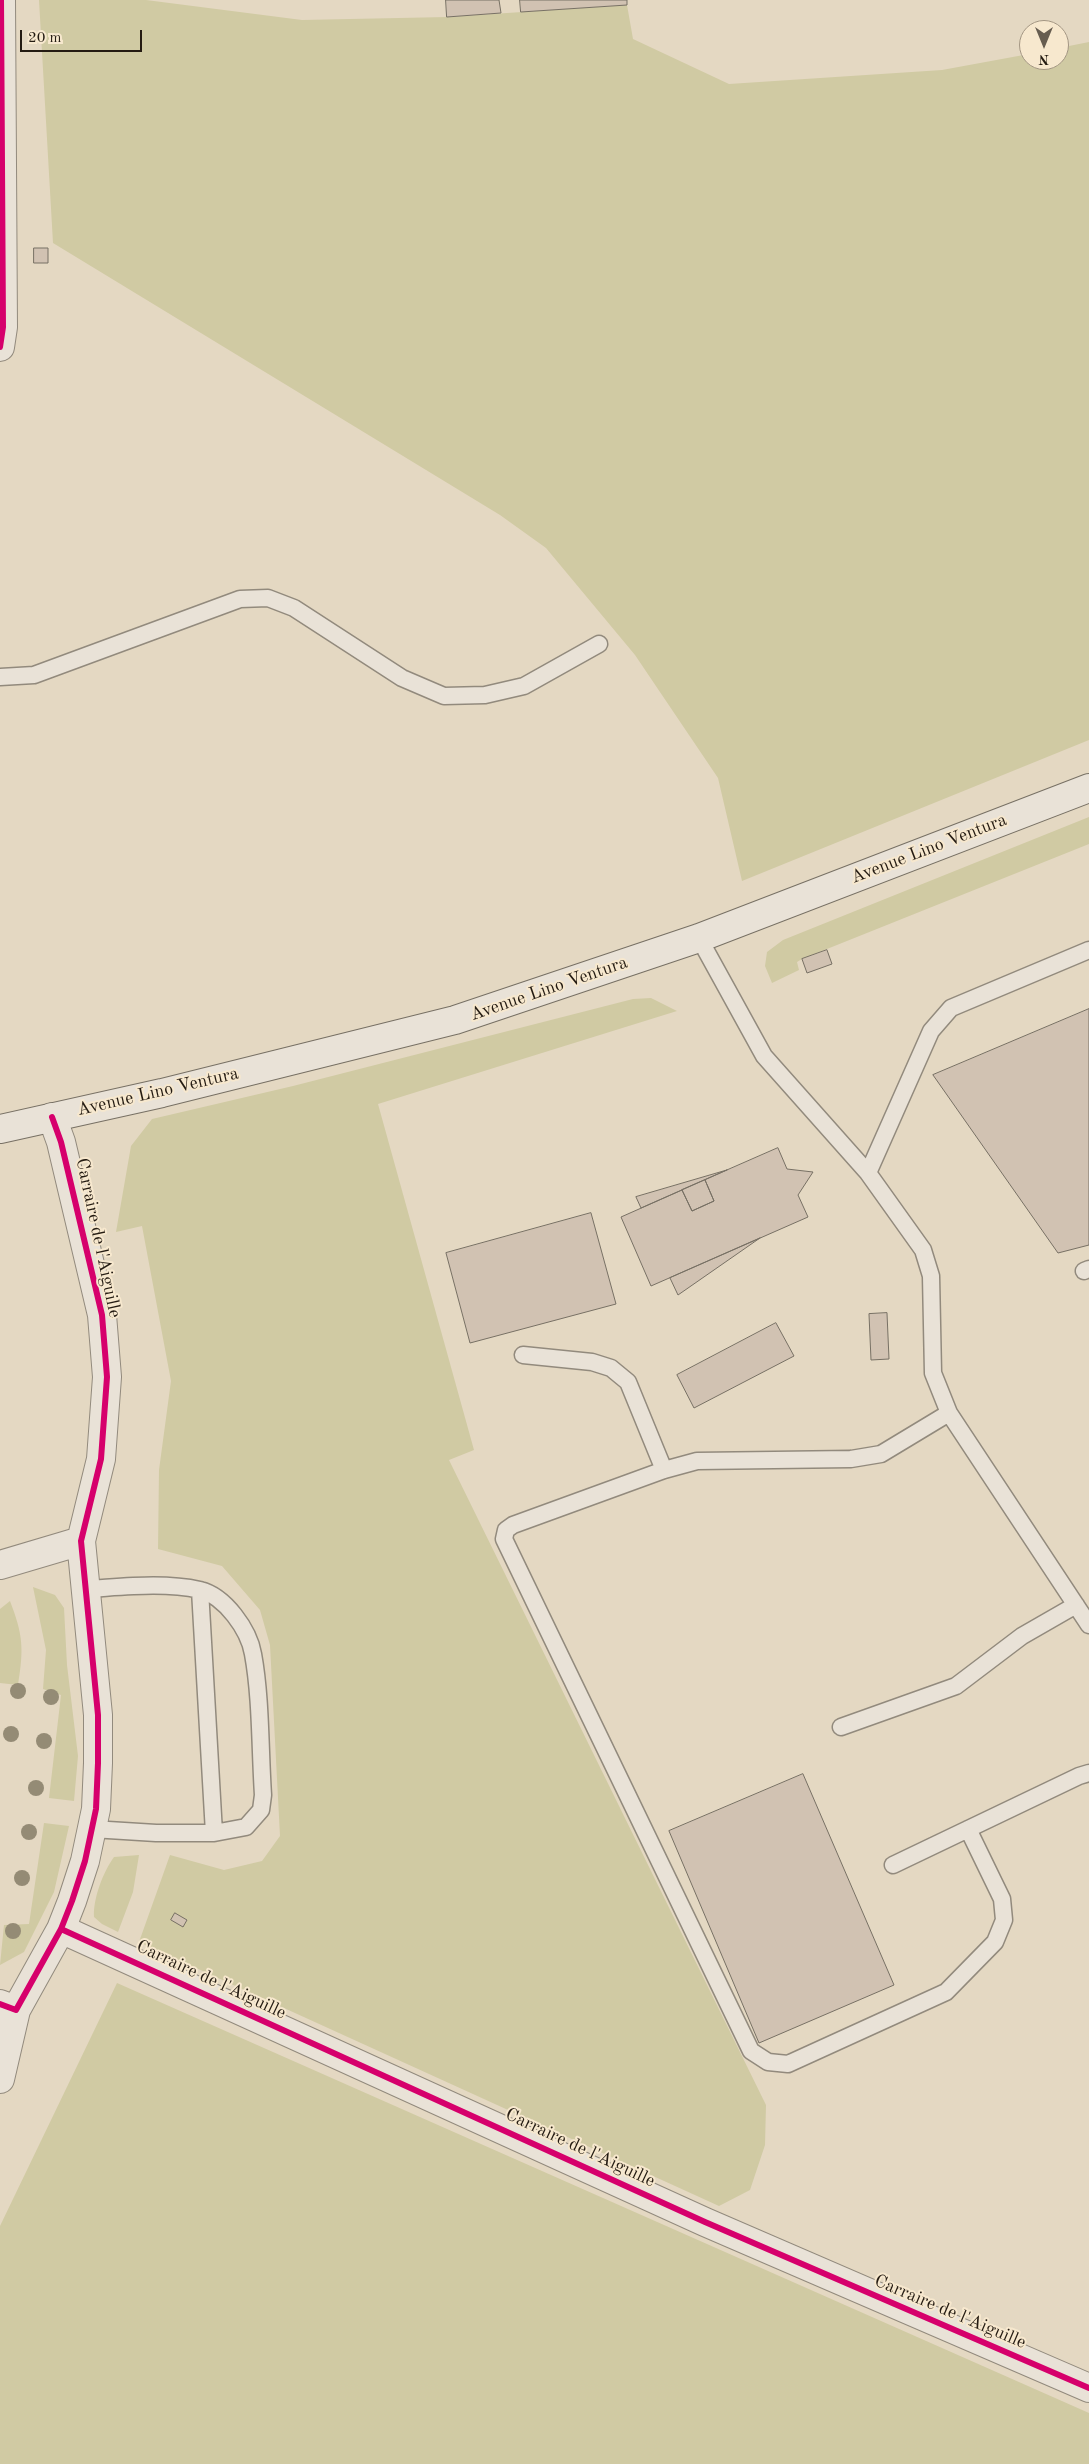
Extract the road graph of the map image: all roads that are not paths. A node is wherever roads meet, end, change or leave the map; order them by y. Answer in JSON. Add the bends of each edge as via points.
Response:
{"nodes":[{"id":1,"x":1,"y":0,"type":"edge"},
{"id":2,"x":1,"y":154,"type":"edge"},
{"id":3,"x":1,"y":334,"type":"edge"},
{"id":4,"x":599,"y":644,"type":"dead end"},
{"id":5,"x":0,"y":677,"type":"edge"},
{"id":6,"x":1086,"y":788,"type":"edge"},
{"id":7,"x":699,"y":938,"type":"junction"},
{"id":8,"x":1089,"y":950,"type":"edge"},
{"id":9,"x":52,"y":1117,"type":"junction"},
{"id":10,"x":0,"y":1129,"type":"edge"},
{"id":11,"x":868,"y":1173,"type":"junction"},
{"id":12,"x":523,"y":1355,"type":"dead end"},
{"id":13,"x":949,"y":1413,"type":"junction"},
{"id":14,"x":664,"y":1470,"type":"junction"},
{"id":15,"x":81,"y":1541,"type":"junction"},
{"id":16,"x":0,"y":1565,"type":"edge"},
{"id":17,"x":86,"y":1589,"type":"junction"},
{"id":18,"x":200,"y":1590,"type":"junction"},
{"id":19,"x":1076,"y":1606,"type":"junction"},
{"id":20,"x":1089,"y":1625,"type":"edge"},
{"id":21,"x":841,"y":1727,"type":"dead end"},
{"id":22,"x":1089,"y":1773,"type":"edge"},
{"id":23,"x":92,"y":1829,"type":"junction"},
{"id":24,"x":968,"y":1829,"type":"junction"},
{"id":25,"x":214,"y":1833,"type":"junction"},
{"id":26,"x":893,"y":1865,"type":"dead end"},
{"id":27,"x":61,"y":1928,"type":"junction"},
{"id":28,"x":8,"y":2007,"type":"edge"},
{"id":29,"x":0,"y":2032,"type":"edge"},
{"id":30,"x":0,"y":2079,"type":"edge"},
{"id":31,"x":1089,"y":2388,"type":"edge"}],
"edges":[{"from":1,"to":2,"type":"street"},
{"from":2,"to":3,"type":"street"},
{"from":4,"to":5,"type":"lane","via":[[524,686],[485,695],[444,696],[402,678],[294,608],[268,598],[240,599],[34,675]]},
{"from":6,"to":7,"type":"street","name":"Avenue Lino Ventura"},
{"from":7,"to":9,"type":"street","name":"Avenue Lino Ventura","via":[[455,1020]]},
{"from":7,"to":11,"type":"lane","via":[[764,1056]]},
{"from":8,"to":11,"type":"lane","via":[[951,1008],[931,1031]]},
{"from":9,"to":10,"type":"street","name":"Avenue Lino Ventura"},
{"from":9,"to":15,"type":"street","name":"Carraire de l'Aiguille","via":[[61,1142],[102,1314],[107,1377],[101,1459]]},
{"from":11,"to":13,"type":"lane","via":[[923,1250],[932,1276],[934,1373]]},
{"from":12,"to":14,"type":"lane","via":[[592,1362],[611,1368],[628,1382]]},
{"from":13,"to":14,"type":"lane","via":[[881,1454],[851,1459],[697,1461]]},
{"from":13,"to":19,"type":"lane"},
{"from":14,"to":24,"type":"lane","via":[[513,1525],[506,1530],[504,1538],[751,2051],[768,2062],[788,2064],[946,1992],[995,1942],[1004,1920],[1002,1899]]},
{"from":15,"to":16,"type":"street"},
{"from":15,"to":17,"type":"street","name":"Carraire de l'Aiguille"},
{"from":17,"to":18,"type":"lane","via":[[148,1586]]},
{"from":17,"to":23,"type":"street","name":"Carraire de l'Aiguille","via":[[98,1715],[96,1809]]},
{"from":18,"to":25,"type":"lane"},
{"from":18,"to":25,"type":"lane","via":[[219,1599],[238,1620],[253,1653],[263,1795],[261,1810],[246,1827]]},
{"from":19,"to":20,"type":"lane"},
{"from":19,"to":21,"type":"lane","via":[[1022,1636],[956,1686]]},
{"from":22,"to":24,"type":"lane"},
{"from":23,"to":25,"type":"lane"},
{"from":23,"to":27,"type":"street","name":"Carraire de l'Aiguille"},
{"from":24,"to":26,"type":"lane"},
{"from":27,"to":28,"type":"street","name":"Carraire de l'Aiguille"},
{"from":27,"to":31,"type":"street","name":"Carraire de l'Aiguille","via":[[705,2222]]},
{"from":28,"to":29,"type":"street"},
{"from":28,"to":30,"type":"street"}]}
